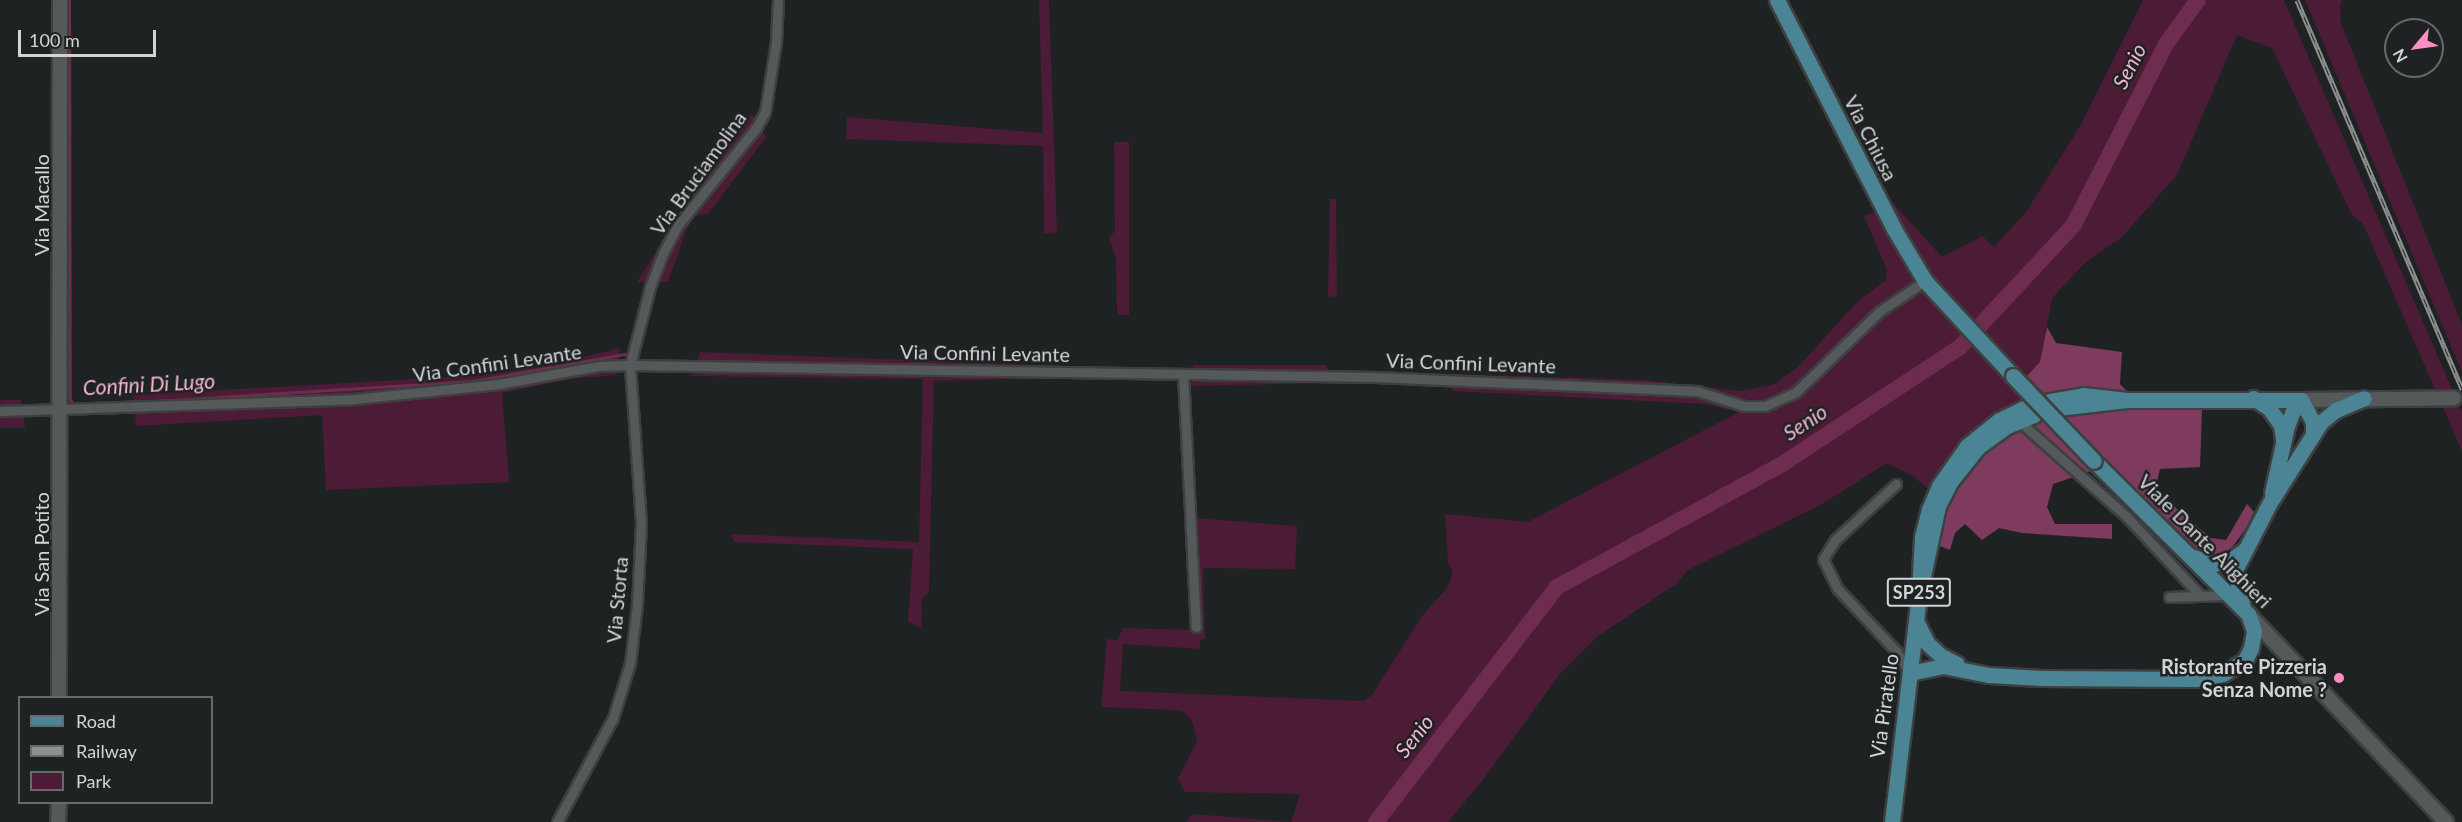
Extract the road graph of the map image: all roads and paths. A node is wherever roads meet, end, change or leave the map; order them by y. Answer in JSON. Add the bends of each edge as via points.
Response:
{"nodes":[{"id":1,"x":60,"y":0,"type":"edge"},
{"id":2,"x":778,"y":0,"type":"edge"},
{"id":3,"x":1777,"y":0,"type":"edge"},
{"id":4,"x":1929,"y":287,"type":"junction"},
{"id":5,"x":630,"y":365,"type":"junction"},
{"id":6,"x":1183,"y":374,"type":"junction"},
{"id":7,"x":2253,"y":398,"type":"junction"},
{"id":8,"x":2364,"y":398,"type":"junction"},
{"id":9,"x":2454,"y":398,"type":"dead end"},
{"id":10,"x":2301,"y":400,"type":"junction"},
{"id":11,"x":2054,"y":404,"type":"dead end"},
{"id":12,"x":0,"y":411,"type":"edge"},
{"id":13,"x":61,"y":411,"type":"junction"},
{"id":14,"x":2026,"y":414,"type":"joint"},
{"id":15,"x":2313,"y":435,"type":"junction"},
{"id":16,"x":2283,"y":440,"type":"junction"},
{"id":17,"x":1896,"y":484,"type":"dead end"},
{"id":18,"x":2269,"y":504,"type":"junction"},
{"id":19,"x":2245,"y":550,"type":"junction"},
{"id":20,"x":2190,"y":556,"type":"junction"},
{"id":21,"x":2228,"y":595,"type":"junction"},
{"id":22,"x":2201,"y":596,"type":"junction"},
{"id":23,"x":2169,"y":597,"type":"dead end"},
{"id":24,"x":2246,"y":612,"type":"junction"},
{"id":25,"x":1916,"y":621,"type":"junction"},
{"id":26,"x":1196,"y":627,"type":"dead end"},
{"id":27,"x":1968,"y":670,"type":"junction"},
{"id":28,"x":1910,"y":672,"type":"junction"},
{"id":29,"x":59,"y":696,"type":"edge"},
{"id":30,"x":58,"y":804,"type":"edge"},
{"id":31,"x":58,"y":822,"type":"edge"},
{"id":32,"x":557,"y":822,"type":"edge"},
{"id":33,"x":1892,"y":822,"type":"edge"},
{"id":34,"x":2446,"y":822,"type":"edge"}],
"edges":[{"from":1,"to":13,"type":"street","name":"Via Macallo"},
{"from":2,"to":5,"type":"street","name":"Via Bruciamolina","via":[[765,112],[678,225],[663,253]]},
{"from":3,"to":4,"type":"main road","name":"Via Chiusa","via":[[1894,229]]},
{"from":4,"to":6,"type":"street","name":"Via Confini Levante","via":[[1880,311],[1796,392],[1765,406],[1744,406],[1697,392],[1375,377]]},
{"from":4,"to":20,"type":"main road","name":"Viale Dante Alighieri","bridge":true},
{"from":5,"to":6,"type":"street","name":"Via Confini Levante"},
{"from":5,"to":13,"type":"street","name":"Via Confini Levante","via":[[354,399]]},
{"from":5,"to":32,"type":"street","name":"Via Storta","via":[[641,523],[630,663],[613,718]]},
{"from":6,"to":26,"type":"street"},
{"from":7,"to":10,"type":"main road"},
{"from":7,"to":11,"type":"main road"},
{"from":7,"to":16,"type":"main road","via":[[2268,408],[2281,425]]},
{"from":8,"to":9,"type":"street"},
{"from":8,"to":10,"type":"street"},
{"from":8,"to":15,"type":"main road","number":"SP253","via":[[2336,410]]},
{"from":10,"to":15,"type":"main road","via":[[2313,422]]},
{"from":10,"to":16,"type":"main road","number":"SP253"},
{"from":12,"to":13,"type":"street","name":"Via Confini Levante"},
{"from":13,"to":29,"type":"street","name":"Via San Potito"},
{"from":14,"to":22,"type":"street"},
{"from":14,"to":25,"type":"main road","name":"Via Piratello","number":"SP253","via":[[1999,420],[1967,446],[1939,486],[1922,537]]},
{"from":15,"to":18,"type":"main road","number":"SP253"},
{"from":16,"to":18,"type":"main road","number":"SP253"},
{"from":17,"to":28,"type":"street","via":[[1835,540],[1823,559],[1838,588],[1896,651]]},
{"from":18,"to":19,"type":"main road","number":"SP253"},
{"from":19,"to":20,"type":"main road","via":[[2231,560],[2214,564]]},
{"from":19,"to":24,"type":"main road","number":"SP253","via":[[2235,570]]},
{"from":20,"to":21,"type":"main road","name":"Viale Dante Alighieri"},
{"from":21,"to":22,"type":"street"},
{"from":21,"to":24,"type":"main road","name":"Viale Dante Alighieri"},
{"from":22,"to":23,"type":"street"},
{"from":24,"to":27,"type":"main road","number":"SP253","via":[[2254,631],[2251,648],[2245,660],[2223,674],[2195,679],[2138,680],[1989,675]]},
{"from":24,"to":34,"type":"street","name":"Viale Dante Alighieri"},
{"from":25,"to":27,"type":"main road","number":"SP253","via":[[1940,656]]},
{"from":25,"to":28,"type":"main road","name":"Via Piratello","number":"SP253"},
{"from":27,"to":28,"type":"main road","number":"SP253","via":[[1943,666]]},
{"from":28,"to":33,"type":"main road","name":"Via Piratello"},
{"from":30,"to":31,"type":"street"}]}
